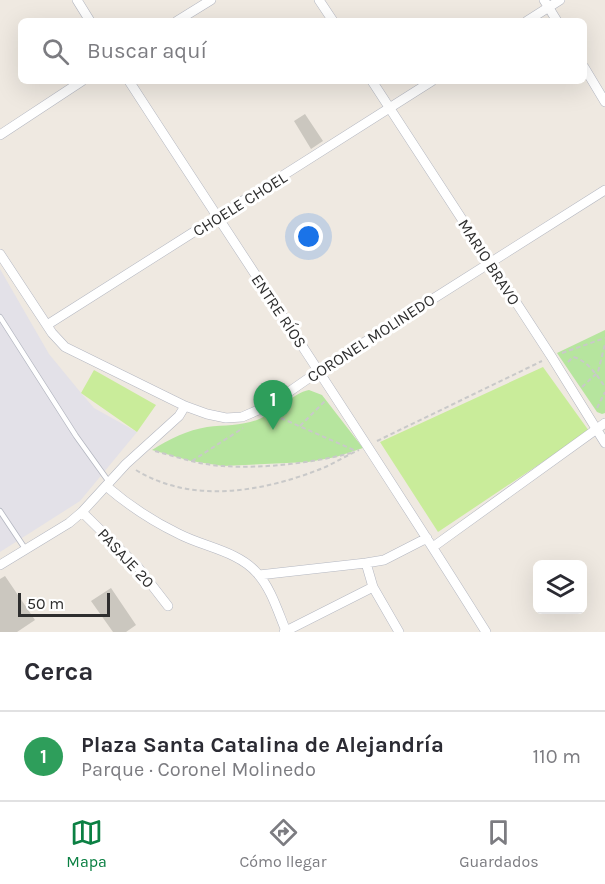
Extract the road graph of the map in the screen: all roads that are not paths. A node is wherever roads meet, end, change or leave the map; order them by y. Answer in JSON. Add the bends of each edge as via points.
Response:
{"nodes":[{"id":1,"x":77,"y":0,"type":"edge"},
{"id":2,"x":211,"y":0,"type":"edge"},
{"id":3,"x":319,"y":0,"type":"edge"},
{"id":4,"x":560,"y":0,"type":"edge"},
{"id":5,"x":547,"y":4,"type":"edge"},
{"id":6,"x":88,"y":18,"type":"edge"},
{"id":7,"x":182,"y":18,"type":"edge"},
{"id":8,"x":331,"y":18,"type":"edge"},
{"id":9,"x":531,"y":18,"type":"edge"},
{"id":10,"x":555,"y":18,"type":"edge"},
{"id":11,"x":587,"y":72,"type":"edge"},
{"id":12,"x":77,"y":84,"type":"edge"},
{"id":13,"x":131,"y":84,"type":"edge"},
{"id":14,"x":374,"y":84,"type":"edge"},
{"id":15,"x":427,"y":84,"type":"edge"},
{"id":16,"x":605,"y":102,"type":"edge"},
{"id":17,"x":390,"y":108,"type":"junction"},
{"id":18,"x":0,"y":135,"type":"edge"},
{"id":19,"x":605,"y":190,"type":"edge"},
{"id":20,"x":217,"y":218,"type":"junction"},
{"id":21,"x":0,"y":254,"type":"edge"},
{"id":22,"x":489,"y":262,"type":"junction"},
{"id":23,"x":0,"y":317,"type":"edge"},
{"id":24,"x":46,"y":325,"type":"junction"},
{"id":25,"x":319,"y":370,"type":"junction"},
{"id":26,"x":185,"y":406,"type":"junction"},
{"id":27,"x":605,"y":423,"type":"edge"},
{"id":28,"x":593,"y":425,"type":"junction"},
{"id":29,"x":605,"y":443,"type":"edge"},
{"id":30,"x":108,"y":484,"type":"junction"},
{"id":31,"x":0,"y":511,"type":"edge"},
{"id":32,"x":82,"y":512,"type":"junction"},
{"id":33,"x":427,"y":538,"type":"junction"},
{"id":34,"x":433,"y":547,"type":"junction"},
{"id":35,"x":26,"y":549,"type":"junction"},
{"id":36,"x":366,"y":563,"type":"junction"},
{"id":37,"x":0,"y":565,"type":"edge"},
{"id":38,"x":259,"y":575,"type":"junction"},
{"id":39,"x":374,"y":587,"type":"junction"},
{"id":40,"x":168,"y":606,"type":"dead end"},
{"id":41,"x":285,"y":631,"type":"edge"},
{"id":42,"x":399,"y":632,"type":"edge"},
{"id":43,"x":486,"y":632,"type":"edge"}],
"edges":[{"from":1,"to":6,"type":"street"},
{"from":2,"to":7,"type":"street"},
{"from":3,"to":8,"type":"street"},
{"from":4,"to":5,"type":"street"},
{"from":5,"to":9,"type":"street"},
{"from":5,"to":10,"type":"street"},
{"from":11,"to":16,"type":"street"},
{"from":12,"to":18,"type":"street"},
{"from":13,"to":20,"type":"street","name":"ENTRE RÍOS"},
{"from":14,"to":17,"type":"street","name":"MARIO BRAVO"},
{"from":15,"to":17,"type":"street","name":"CHOELE CHOEL"},
{"from":17,"to":20,"type":"street","name":"CHOELE CHOEL"},
{"from":17,"to":22,"type":"street","name":"MARIO BRAVO"},
{"from":19,"to":22,"type":"street","name":"CORONEL MOLINEDO"},
{"from":20,"to":24,"type":"street","name":"CHOELE CHOEL"},
{"from":20,"to":25,"type":"street","name":"ENTRE RÍOS"},
{"from":21,"to":24,"type":"street","name":"CORONEL MOLINEDO"},
{"from":22,"to":25,"type":"street","name":"CORONEL MOLINEDO"},
{"from":22,"to":28,"type":"street","name":"MARIO BRAVO"},
{"from":23,"to":30,"type":"lane"},
{"from":24,"to":26,"type":"street","name":"CORONEL MOLINEDO","via":[[65,347]]},
{"from":25,"to":26,"type":"street","name":"CORONEL MOLINEDO","via":[[263,409],[242,417],[226,418]]},
{"from":25,"to":33,"type":"street","name":"ENTRE RÍOS"},
{"from":26,"to":30,"type":"street"},
{"from":27,"to":28,"type":"street"},
{"from":28,"to":29,"type":"street","name":"MARIO BRAVO"},
{"from":28,"to":34,"type":"street"},
{"from":30,"to":32,"type":"street"},
{"from":30,"to":38,"type":"street","via":[[149,518],[241,560]]},
{"from":31,"to":35,"type":"lane"},
{"from":32,"to":35,"type":"street"},
{"from":32,"to":40,"type":"street","name":"PASAJE 20","via":[[136,566]]},
{"from":33,"to":34,"type":"street","name":"ENTRE RÍOS"},
{"from":33,"to":36,"type":"street","via":[[384,560]]},
{"from":34,"to":43,"type":"street","name":"ENTRE RÍOS"},
{"from":35,"to":37,"type":"street"},
{"from":36,"to":38,"type":"street"},
{"from":36,"to":39,"type":"street"},
{"from":38,"to":41,"type":"street"},
{"from":39,"to":41,"type":"street"},
{"from":39,"to":42,"type":"street"}]}
